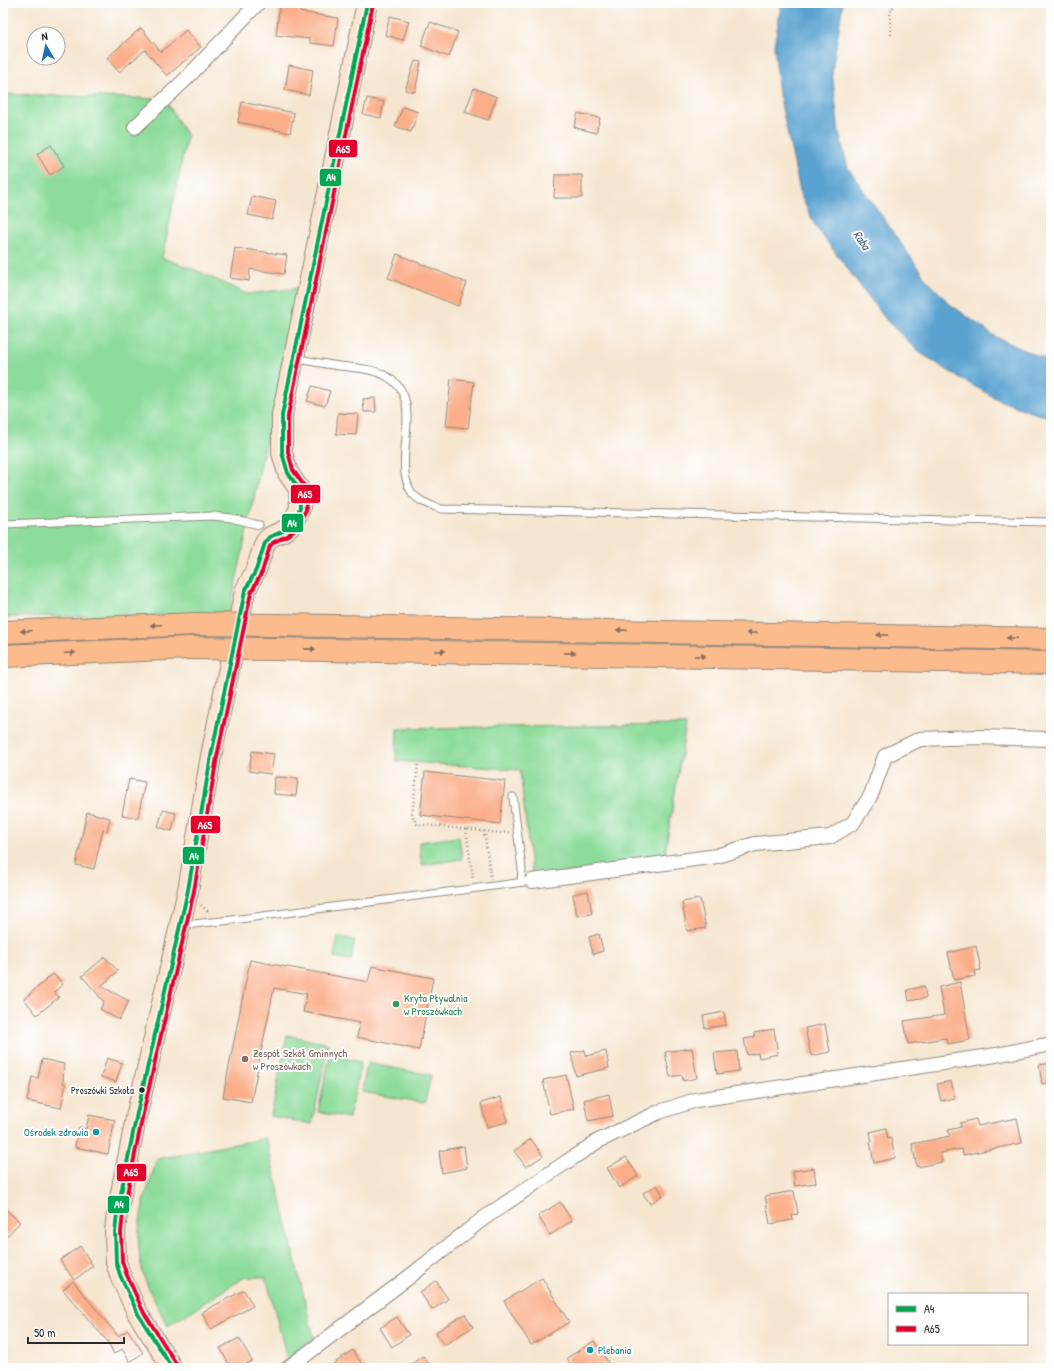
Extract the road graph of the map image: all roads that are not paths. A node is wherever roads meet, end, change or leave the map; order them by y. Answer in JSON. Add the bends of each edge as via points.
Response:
{"nodes":[{"id":1,"x":258,"y":3,"type":"edge"},
{"id":2,"x":367,"y":3,"type":"edge"},
{"id":3,"x":135,"y":127,"type":"dead end"},
{"id":4,"x":294,"y":358,"type":"junction"},
{"id":5,"x":1051,"y":522,"type":"edge"},
{"id":6,"x":3,"y":524,"type":"edge"},
{"id":7,"x":259,"y":525,"type":"dead end"},
{"id":8,"x":3,"y":632,"type":"edge"},
{"id":9,"x":1051,"y":639,"type":"edge"},
{"id":10,"x":3,"y":656,"type":"edge"},
{"id":11,"x":1051,"y":663,"type":"edge"},
{"id":12,"x":1051,"y":739,"type":"edge"},
{"id":13,"x":513,"y":797,"type":"dead end"},
{"id":14,"x":527,"y":882,"type":"junction"},
{"id":15,"x":180,"y":922,"type":"junction"},
{"id":16,"x":1051,"y":1044,"type":"edge"},
{"id":17,"x":172,"y":1368,"type":"edge"},
{"id":18,"x":288,"y":1368,"type":"edge"}],
"edges":[{"from":1,"to":3,"type":"street","via":[[184,81]]},
{"from":2,"to":4,"type":"main road"},
{"from":4,"to":5,"type":"lane","via":[[372,371],[385,375],[401,389],[407,416],[407,483],[413,494],[423,502],[441,509]]},
{"from":4,"to":15,"type":"main road","via":[[282,415],[282,454],[288,473],[299,489],[300,508],[292,524],[270,537],[265,543],[256,570],[245,591],[224,686]]},
{"from":6,"to":7,"type":"lane","via":[[213,516]]},
{"from":9,"to":8,"type":"highway","one_way":true,"bridge":true,"via":[[195,624]]},
{"from":10,"to":11,"type":"highway","one_way":true,"bridge":true,"via":[[188,648]]},
{"from":12,"to":14,"type":"street","via":[[920,739],[885,756],[871,795],[853,823],[830,837],[755,844],[718,856]]},
{"from":13,"to":14,"type":"lane","via":[[522,869]]},
{"from":14,"to":15,"type":"lane","via":[[232,920],[193,924]]},
{"from":15,"to":17,"type":"main road","via":[[137,1113],[115,1232],[116,1262],[120,1275],[138,1314]]},
{"from":16,"to":18,"type":"street","via":[[996,1055],[696,1100],[659,1112],[598,1141],[490,1214]]}]}
